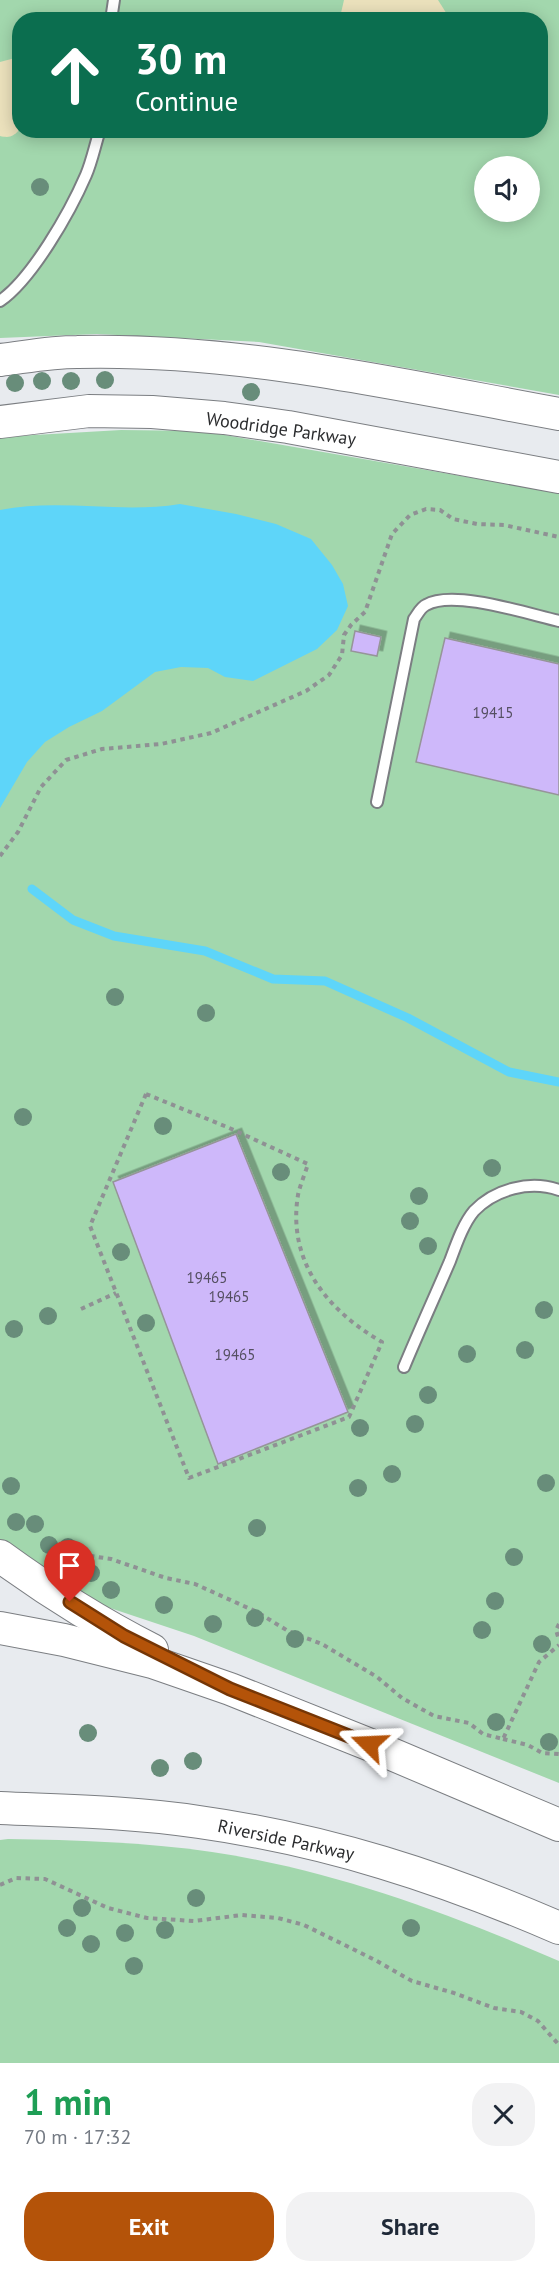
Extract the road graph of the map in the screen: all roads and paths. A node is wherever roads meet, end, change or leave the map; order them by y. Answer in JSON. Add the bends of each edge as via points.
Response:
{"nodes":[{"id":1,"x":98,"y":138,"type":"edge"},
{"id":2,"x":0,"y":301,"type":"edge"},
{"id":3,"x":0,"y":360,"type":"edge"},
{"id":4,"x":559,"y":414,"type":"edge"},
{"id":5,"x":0,"y":422,"type":"edge"},
{"id":6,"x":559,"y":477,"type":"edge"},
{"id":7,"x":559,"y":537,"type":"edge"},
{"id":8,"x":559,"y":621,"type":"edge"},
{"id":9,"x":377,"y":802,"type":"dead end"},
{"id":10,"x":0,"y":855,"type":"edge"},
{"id":11,"x":559,"y":1190,"type":"edge"},
{"id":12,"x":116,"y":1293,"type":"junction"},
{"id":13,"x":81,"y":1309,"type":"dead end"},
{"id":14,"x":404,"y":1367,"type":"dead end"},
{"id":15,"x":0,"y":1556,"type":"edge"},
{"id":16,"x":63,"y":1565,"type":"dead end"},
{"id":17,"x":559,"y":1624,"type":"edge"},
{"id":18,"x":0,"y":1628,"type":"edge"},
{"id":19,"x":559,"y":1640,"type":"edge"},
{"id":20,"x":559,"y":1645,"type":"edge"},
{"id":21,"x":230,"y":1689,"type":"junction"},
{"id":22,"x":503,"y":1739,"type":"junction"},
{"id":23,"x":559,"y":1754,"type":"edge"},
{"id":24,"x":0,"y":1808,"type":"edge"},
{"id":25,"x":62,"y":1811,"type":"junction"},
{"id":26,"x":0,"y":1822,"type":"edge"},
{"id":27,"x":559,"y":1825,"type":"edge"},
{"id":28,"x":0,"y":1885,"type":"edge"},
{"id":29,"x":559,"y":1928,"type":"edge"},
{"id":30,"x":559,"y":2045,"type":"edge"}],
"edges":[{"from":1,"to":2,"type":"lane","via":[[86,175],[55,233],[24,280]]},
{"from":3,"to":4,"type":"main road","via":[[76,352],[249,360]]},
{"from":5,"to":6,"type":"main road","name":"Woodridge Parkway","via":[[89,411],[224,418]]},
{"from":7,"to":10,"type":"path","via":[[453,519],[440,510],[426,509],[410,515],[392,534],[365,612],[344,635],[342,655],[329,675],[306,692],[211,734],[161,744],[102,749],[66,760],[41,787],[18,832]]},
{"from":8,"to":9,"type":"lane","via":[[465,599],[425,605],[414,619]]},
{"from":11,"to":14,"type":"lane","via":[[547,1186],[494,1194],[473,1212]]},
{"from":12,"to":12,"type":"path","via":[[189,1478],[349,1417],[382,1342],[357,1328],[331,1304],[314,1281],[303,1255],[297,1225],[298,1194],[308,1164],[146,1094],[90,1226]]},
{"from":12,"to":13,"type":"path"},
{"from":15,"to":21,"type":"main road","via":[[124,1636]]},
{"from":16,"to":22,"type":"path","via":[[92,1556],[195,1584],[322,1644],[434,1716],[469,1723],[483,1734]]},
{"from":17,"to":19,"type":"path"},
{"from":18,"to":21,"type":"main road","via":[[152,1662]]},
{"from":20,"to":22,"type":"path","via":[[539,1662]]},
{"from":21,"to":27,"type":"main road"},
{"from":22,"to":23,"type":"path","via":[[542,1753]]},
{"from":24,"to":25,"type":"main road","name":"Riverside Parkway"},
{"from":25,"to":26,"type":"main road"},
{"from":25,"to":29,"type":"main road","name":"Riverside Parkway","via":[[198,1821],[321,1845],[443,1881]]},
{"from":28,"to":30,"type":"path","via":[[16,1878],[45,1879],[108,1908],[147,1918],[194,1921],[242,1916],[278,1918],[304,1925],[412,1981],[494,2008],[522,2012],[538,2021]]}]}
